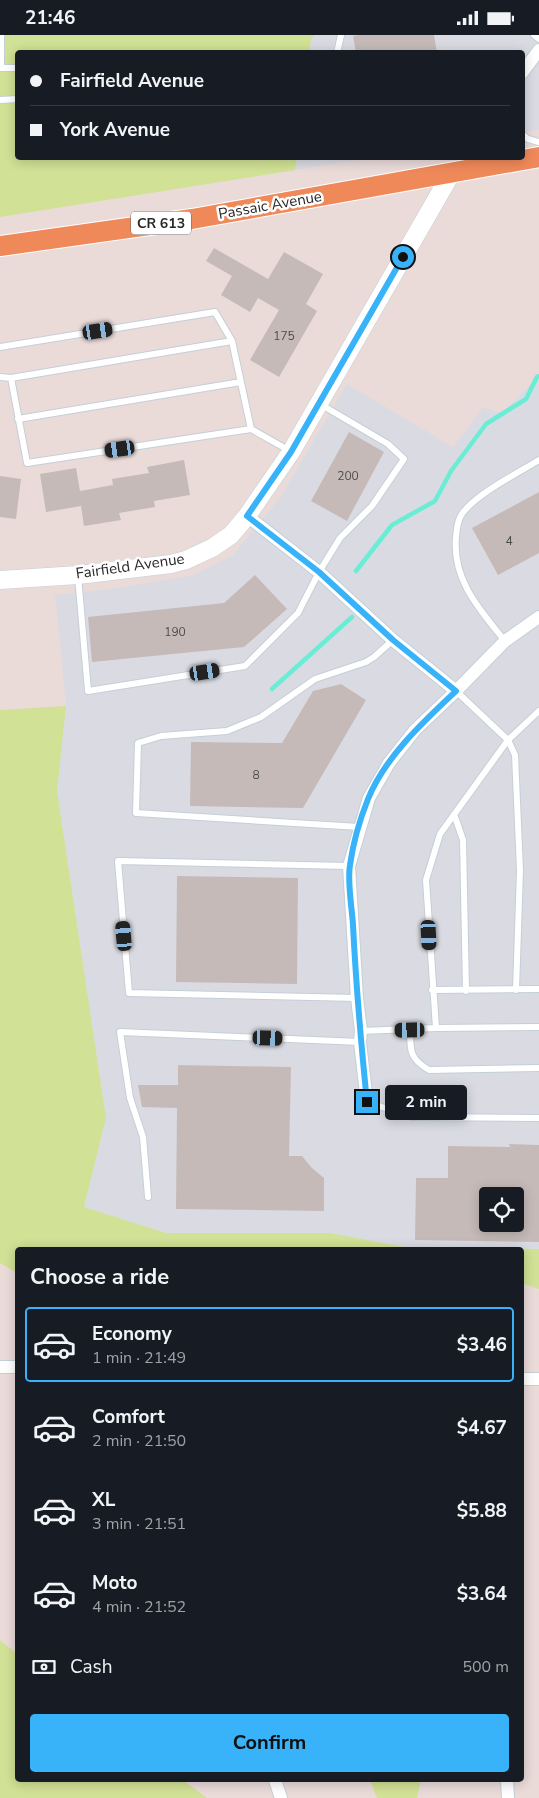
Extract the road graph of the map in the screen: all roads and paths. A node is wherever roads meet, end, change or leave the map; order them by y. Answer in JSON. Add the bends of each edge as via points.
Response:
{"nodes":[{"id":1,"x":1,"y":35,"type":"edge"},
{"id":2,"x":341,"y":35,"type":"edge"},
{"id":3,"x":534,"y":35,"type":"edge"},
{"id":4,"x":539,"y":39,"type":"edge"},
{"id":5,"x":338,"y":50,"type":"edge"},
{"id":6,"x":539,"y":50,"type":"edge"},
{"id":7,"x":0,"y":68,"type":"edge"},
{"id":8,"x":15,"y":68,"type":"edge"},
{"id":9,"x":525,"y":69,"type":"edge"},
{"id":10,"x":15,"y":99,"type":"edge"},
{"id":11,"x":0,"y":101,"type":"edge"},
{"id":12,"x":525,"y":136,"type":"edge"},
{"id":13,"x":539,"y":142,"type":"edge"},
{"id":14,"x":539,"y":157,"type":"edge"},
{"id":15,"x":460,"y":160,"type":"edge"},
{"id":16,"x":523,"y":160,"type":"edge"},
{"id":17,"x":525,"y":160,"type":"edge"},
{"id":18,"x":451,"y":174,"type":"junction"},
{"id":19,"x":0,"y":246,"type":"edge"},
{"id":20,"x":232,"y":341,"type":"junction"},
{"id":21,"x":0,"y":347,"type":"edge"},
{"id":22,"x":0,"y":377,"type":"edge"},
{"id":23,"x":11,"y":378,"type":"junction"},
{"id":24,"x":241,"y":382,"type":"junction"},
{"id":25,"x":319,"y":403,"type":"junction"},
{"id":26,"x":18,"y":419,"type":"junction"},
{"id":27,"x":251,"y":429,"type":"junction"},
{"id":28,"x":291,"y":452,"type":"junction"},
{"id":29,"x":539,"y":460,"type":"edge"},
{"id":30,"x":247,"y":516,"type":"junction"},
{"id":31,"x":319,"y":572,"type":"junction"},
{"id":32,"x":78,"y":575,"type":"junction"},
{"id":33,"x":0,"y":579,"type":"edge"},
{"id":34,"x":539,"y":617,"type":"edge"},
{"id":35,"x":393,"y":640,"type":"junction"},
{"id":36,"x":505,"y":641,"type":"junction"},
{"id":37,"x":456,"y":691,"type":"junction"},
{"id":38,"x":539,"y":711,"type":"edge"},
{"id":39,"x":508,"y":740,"type":"junction"},
{"id":40,"x":454,"y":814,"type":"junction"},
{"id":41,"x":359,"y":827,"type":"junction"},
{"id":42,"x":350,"y":866,"type":"junction"},
{"id":43,"x":516,"y":989,"type":"junction"},
{"id":44,"x":539,"y":989,"type":"edge"},
{"id":45,"x":432,"y":990,"type":"junction"},
{"id":46,"x":466,"y":991,"type":"junction"},
{"id":47,"x":357,"y":998,"type":"junction"},
{"id":48,"x":539,"y":1027,"type":"edge"},
{"id":49,"x":436,"y":1028,"type":"junction"},
{"id":50,"x":410,"y":1030,"type":"junction"},
{"id":51,"x":361,"y":1037,"type":"junction"},
{"id":52,"x":539,"y":1068,"type":"edge"},
{"id":53,"x":367,"y":1102,"type":"joint"},
{"id":54,"x":539,"y":1118,"type":"edge"},
{"id":55,"x":148,"y":1197,"type":"dead end"},
{"id":56,"x":0,"y":1367,"type":"edge"},
{"id":57,"x":15,"y":1367,"type":"edge"},
{"id":58,"x":524,"y":1379,"type":"edge"},
{"id":59,"x":539,"y":1379,"type":"edge"},
{"id":60,"x":276,"y":1782,"type":"edge"},
{"id":61,"x":507,"y":1782,"type":"edge"},
{"id":62,"x":281,"y":1798,"type":"edge"},
{"id":63,"x":508,"y":1798,"type":"edge"}],
"edges":[{"from":1,"to":7,"type":"lane"},
{"from":2,"to":5,"type":"lane"},
{"from":3,"to":4,"type":"lane"},
{"from":6,"to":9,"type":"street"},
{"from":7,"to":8,"type":"lane"},
{"from":10,"to":11,"type":"lane"},
{"from":12,"to":13,"type":"lane"},
{"from":14,"to":17,"type":"main road","name":"Passaic Avenue","number":"CR 613"},
{"from":15,"to":18,"type":"street","name":"Fairfield Avenue"},
{"from":16,"to":18,"type":"main road","name":"Passaic Avenue","number":"CR 613"},
{"from":18,"to":19,"type":"main road","name":"Passaic Avenue","number":"CR 613","via":[[192,219]]},
{"from":18,"to":25,"type":"street","name":"Fairfield Avenue"},
{"from":20,"to":21,"type":"lane","via":[[215,312]]},
{"from":20,"to":23,"type":"lane"},
{"from":20,"to":24,"type":"lane"},
{"from":22,"to":23,"type":"lane"},
{"from":23,"to":26,"type":"lane"},
{"from":24,"to":26,"type":"lane"},
{"from":24,"to":27,"type":"lane"},
{"from":25,"to":28,"type":"street","name":"Fairfield Avenue"},
{"from":25,"to":31,"type":"lane","via":[[388,444],[404,459],[372,506],[340,538]]},
{"from":26,"to":27,"type":"lane","via":[[27,463]]},
{"from":27,"to":28,"type":"lane"},
{"from":28,"to":30,"type":"street","name":"Fairfield Avenue"},
{"from":29,"to":36,"type":"lane","via":[[475,501],[464,510],[457,525],[455,542],[464,585]]},
{"from":30,"to":31,"type":"street"},
{"from":30,"to":32,"type":"street","name":"Fairfield Avenue","via":[[231,535],[186,560]]},
{"from":31,"to":32,"type":"lane","via":[[298,613],[245,666],[88,691]]},
{"from":31,"to":35,"type":"street"},
{"from":32,"to":33,"type":"street","name":"Fairfield Avenue"},
{"from":34,"to":36,"type":"street"},
{"from":35,"to":37,"type":"street"},
{"from":35,"to":41,"type":"lane","via":[[366,662],[315,679],[261,717],[227,731],[161,736],[138,743],[136,813]]},
{"from":36,"to":37,"type":"street"},
{"from":37,"to":39,"type":"lane"},
{"from":37,"to":41,"type":"street","via":[[415,730],[388,763],[369,798]]},
{"from":38,"to":39,"type":"lane"},
{"from":39,"to":40,"type":"lane"},
{"from":39,"to":43,"type":"lane","via":[[515,755],[520,870]]},
{"from":40,"to":45,"type":"lane","via":[[440,834],[426,880]]},
{"from":40,"to":46,"type":"lane","via":[[463,840]]},
{"from":41,"to":42,"type":"street"},
{"from":42,"to":47,"type":"street"},
{"from":42,"to":47,"type":"lane","via":[[118,861],[128,993]]},
{"from":43,"to":44,"type":"lane"},
{"from":43,"to":46,"type":"lane"},
{"from":45,"to":46,"type":"lane"},
{"from":45,"to":49,"type":"lane"},
{"from":47,"to":51,"type":"street"},
{"from":48,"to":49,"type":"lane"},
{"from":49,"to":50,"type":"lane"},
{"from":50,"to":51,"type":"lane"},
{"from":50,"to":52,"type":"lane","via":[[412,1056],[429,1070]]},
{"from":51,"to":53,"type":"street"},
{"from":51,"to":55,"type":"lane","via":[[120,1032],[130,1097],[143,1137]]},
{"from":53,"to":54,"type":"lane","via":[[412,1117]]},
{"from":56,"to":57,"type":"street"},
{"from":58,"to":59,"type":"street"},
{"from":60,"to":62,"type":"street"},
{"from":61,"to":63,"type":"street"}]}
